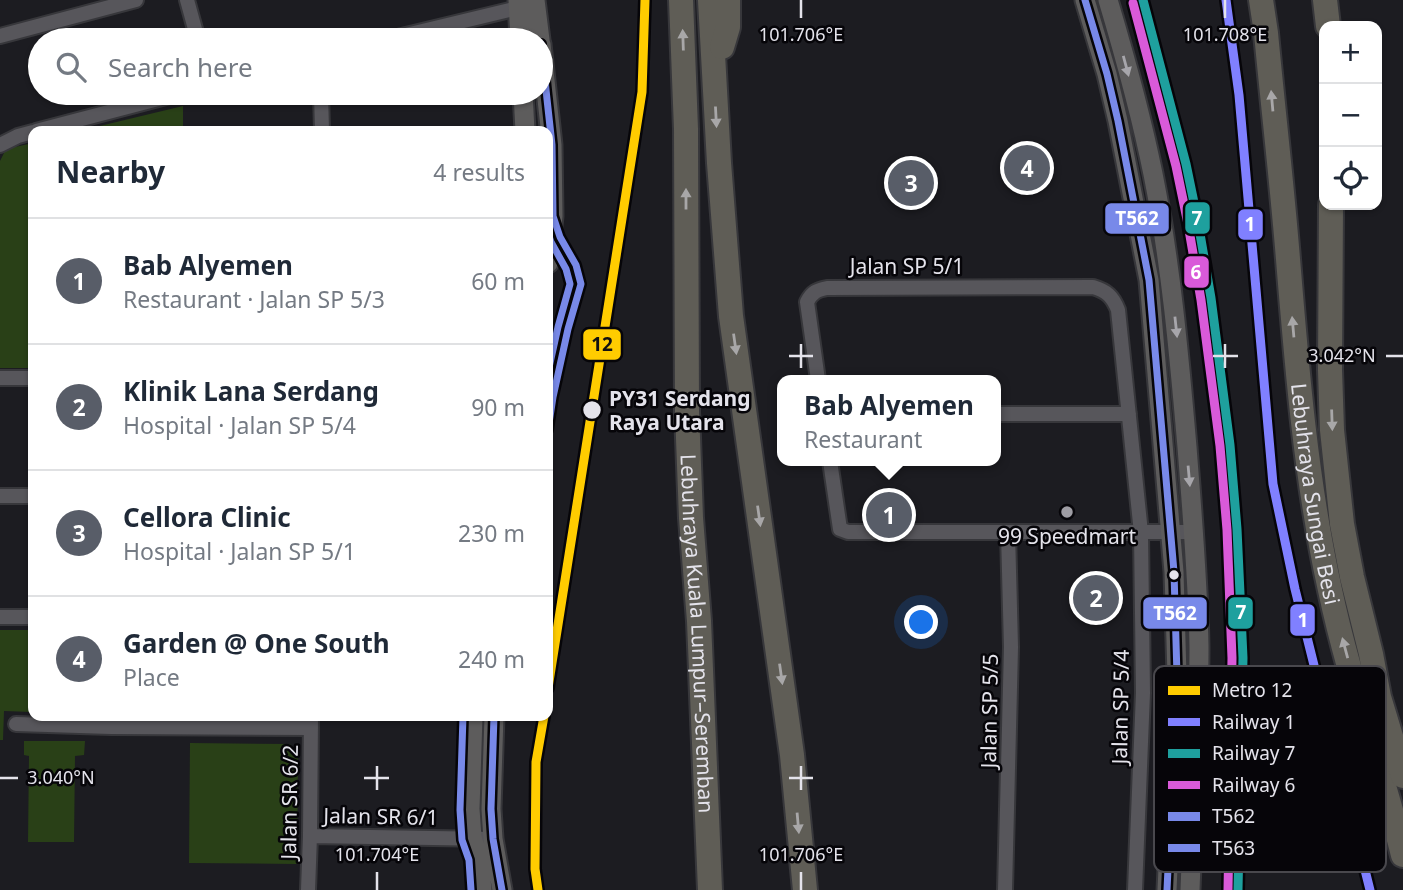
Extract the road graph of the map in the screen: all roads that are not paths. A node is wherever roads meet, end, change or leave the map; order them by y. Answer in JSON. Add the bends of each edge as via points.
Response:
{"nodes":[{"id":1,"x":136,"y":0,"type":"edge"},
{"id":2,"x":187,"y":0,"type":"edge"},
{"id":3,"x":681,"y":0,"type":"edge"},
{"id":4,"x":710,"y":0,"type":"edge"},
{"id":5,"x":728,"y":0,"type":"edge"},
{"id":6,"x":1084,"y":0,"type":"edge"},
{"id":7,"x":1108,"y":0,"type":"edge"},
{"id":8,"x":1261,"y":0,"type":"edge"},
{"id":9,"x":1325,"y":0,"type":"edge"},
{"id":10,"x":530,"y":2,"type":"edge"},
{"id":11,"x":1327,"y":21,"type":"edge"},
{"id":12,"x":30,"y":28,"type":"edge"},
{"id":13,"x":195,"y":28,"type":"edge"},
{"id":14,"x":431,"y":28,"type":"edge"},
{"id":15,"x":523,"y":28,"type":"edge"},
{"id":16,"x":537,"y":28,"type":"edge"},
{"id":17,"x":28,"y":29,"type":"edge"},
{"id":18,"x":0,"y":36,"type":"edge"},
{"id":19,"x":714,"y":77,"type":"junction"},
{"id":20,"x":136,"y":105,"type":"edge"},
{"id":21,"x":321,"y":105,"type":"edge"},
{"id":22,"x":524,"y":105,"type":"edge"},
{"id":23,"x":547,"y":105,"type":"edge"},
{"id":24,"x":57,"y":126,"type":"edge"},
{"id":25,"x":322,"y":126,"type":"edge"},
{"id":26,"x":525,"y":126,"type":"edge"},
{"id":27,"x":548,"y":126,"type":"edge"},
{"id":28,"x":28,"y":134,"type":"edge"},
{"id":29,"x":0,"y":145,"type":"edge"},
{"id":30,"x":1331,"y":210,"type":"edge"},
{"id":31,"x":1093,"y":287,"type":"joint"},
{"id":32,"x":817,"y":375,"type":"edge"},
{"id":33,"x":0,"y":378,"type":"edge"},
{"id":34,"x":28,"y":379,"type":"edge"},
{"id":35,"x":1001,"y":414,"type":"edge"},
{"id":36,"x":1129,"y":414,"type":"junction"},
{"id":37,"x":831,"y":466,"type":"edge"},
{"id":38,"x":0,"y":496,"type":"edge"},
{"id":39,"x":28,"y":496,"type":"edge"},
{"id":40,"x":1171,"y":532,"type":"junction"},
{"id":41,"x":1194,"y":532,"type":"junction"},
{"id":42,"x":1008,"y":533,"type":"junction"},
{"id":43,"x":1141,"y":533,"type":"junction"},
{"id":44,"x":0,"y":617,"type":"edge"},
{"id":45,"x":28,"y":617,"type":"edge"},
{"id":46,"x":1177,"y":666,"type":"edge"},
{"id":47,"x":1199,"y":666,"type":"edge"},
{"id":48,"x":1349,"y":666,"type":"edge"},
{"id":49,"x":1373,"y":666,"type":"edge"},
{"id":50,"x":1386,"y":720,"type":"edge"},
{"id":51,"x":111,"y":721,"type":"edge"},
{"id":52,"x":472,"y":721,"type":"edge"},
{"id":53,"x":494,"y":721,"type":"edge"},
{"id":54,"x":311,"y":722,"type":"edge"},
{"id":55,"x":16,"y":724,"type":"dead end"},
{"id":56,"x":1403,"y":776,"type":"edge"},
{"id":57,"x":1386,"y":796,"type":"edge"},
{"id":58,"x":310,"y":836,"type":"junction"},
{"id":59,"x":472,"y":838,"type":"junction"},
{"id":60,"x":493,"y":839,"type":"junction"},
{"id":61,"x":1403,"y":855,"type":"edge"},
{"id":62,"x":1168,"y":872,"type":"edge"},
{"id":63,"x":1191,"y":872,"type":"edge"},
{"id":64,"x":308,"y":890,"type":"edge"},
{"id":65,"x":469,"y":890,"type":"edge"},
{"id":66,"x":482,"y":890,"type":"edge"},
{"id":67,"x":502,"y":890,"type":"edge"},
{"id":68,"x":710,"y":890,"type":"edge"},
{"id":69,"x":805,"y":890,"type":"edge"},
{"id":70,"x":1005,"y":890,"type":"edge"},
{"id":71,"x":1135,"y":890,"type":"edge"},
{"id":72,"x":1167,"y":890,"type":"edge"},
{"id":73,"x":1190,"y":890,"type":"edge"}],
"edges":[{"from":1,"to":12,"type":"street"},
{"from":2,"to":13,"type":"street"},
{"from":68,"to":3,"type":"highway","name":"Lebuhraya Kuala Lumpur–Seremban","one_way":true,"via":[[687,411],[687,129]]},
{"from":4,"to":19,"type":"highway"},
{"from":5,"to":19,"type":"highway","via":[[728,27]]},
{"from":6,"to":40,"type":"main road","via":[[1112,97],[1147,261]]},
{"from":7,"to":41,"type":"main road","one_way":true,"via":[[1145,138],[1167,259]]},
{"from":48,"to":8,"type":"highway","name":"Lebuhraya Sungai Besi","one_way":true,"via":[[1330,591],[1307,457]]},
{"from":9,"to":11,"type":"highway"},
{"from":10,"to":14,"type":"street"},
{"from":10,"to":15,"type":"main road"},
{"from":10,"to":16,"type":"main road"},
{"from":17,"to":18,"type":"street"},
{"from":19,"to":69,"type":"highway","one_way":true,"via":[[732,316],[792,755]]},
{"from":20,"to":24,"type":"street"},
{"from":21,"to":25,"type":"street"},
{"from":22,"to":26,"type":"main road"},
{"from":23,"to":27,"type":"main road"},
{"from":28,"to":29,"type":"street"},
{"from":30,"to":49,"type":"highway","name":"Lebuhraya Sungai Besi","one_way":true,"via":[[1332,430],[1352,577]]},
{"from":31,"to":32,"type":"street","name":"Jalan SP 5/1","via":[[818,290],[807,302]]},
{"from":31,"to":36,"type":"street","name":"Jalan SP 5/4","via":[[1108,293],[1118,310]]},
{"from":33,"to":34,"type":"street"},
{"from":35,"to":36,"type":"street"},
{"from":36,"to":43,"type":"street","name":"Jalan SP 5/4"},
{"from":37,"to":42,"type":"street","via":[[840,529]]},
{"from":38,"to":39,"type":"street"},
{"from":40,"to":41,"type":"street"},
{"from":40,"to":43,"type":"street"},
{"from":40,"to":46,"type":"main road"},
{"from":41,"to":47,"type":"main road"},
{"from":42,"to":43,"type":"street"},
{"from":42,"to":70,"type":"street","name":"Jalan SP 5/5","via":[[1012,647]]},
{"from":43,"to":71,"type":"street","name":"Jalan SP 5/4","via":[[1143,693]]},
{"from":44,"to":45,"type":"street"},
{"from":50,"to":56,"type":"highway","name":"Lebuhraya Sungai Besi","one_way":true},
{"from":51,"to":54,"type":"street"},
{"from":51,"to":55,"type":"street"},
{"from":52,"to":59,"type":"main road"},
{"from":53,"to":60,"type":"main road"},
{"from":54,"to":58,"type":"street","name":"Jalan SR 6/2"},
{"from":61,"to":57,"type":"highway","name":"Lebuhraya Sungai Besi","one_way":true},
{"from":58,"to":59,"type":"street","name":"Jalan SR 6/1"},
{"from":58,"to":64,"type":"street","name":"Jalan SR 6/2"},
{"from":59,"to":60,"type":"street","name":"Jalan SR 6/1"},
{"from":59,"to":65,"type":"main road"},
{"from":59,"to":66,"type":"main road"},
{"from":60,"to":67,"type":"main road"},
{"from":62,"to":72,"type":"main road"},
{"from":63,"to":73,"type":"main road"}]}
